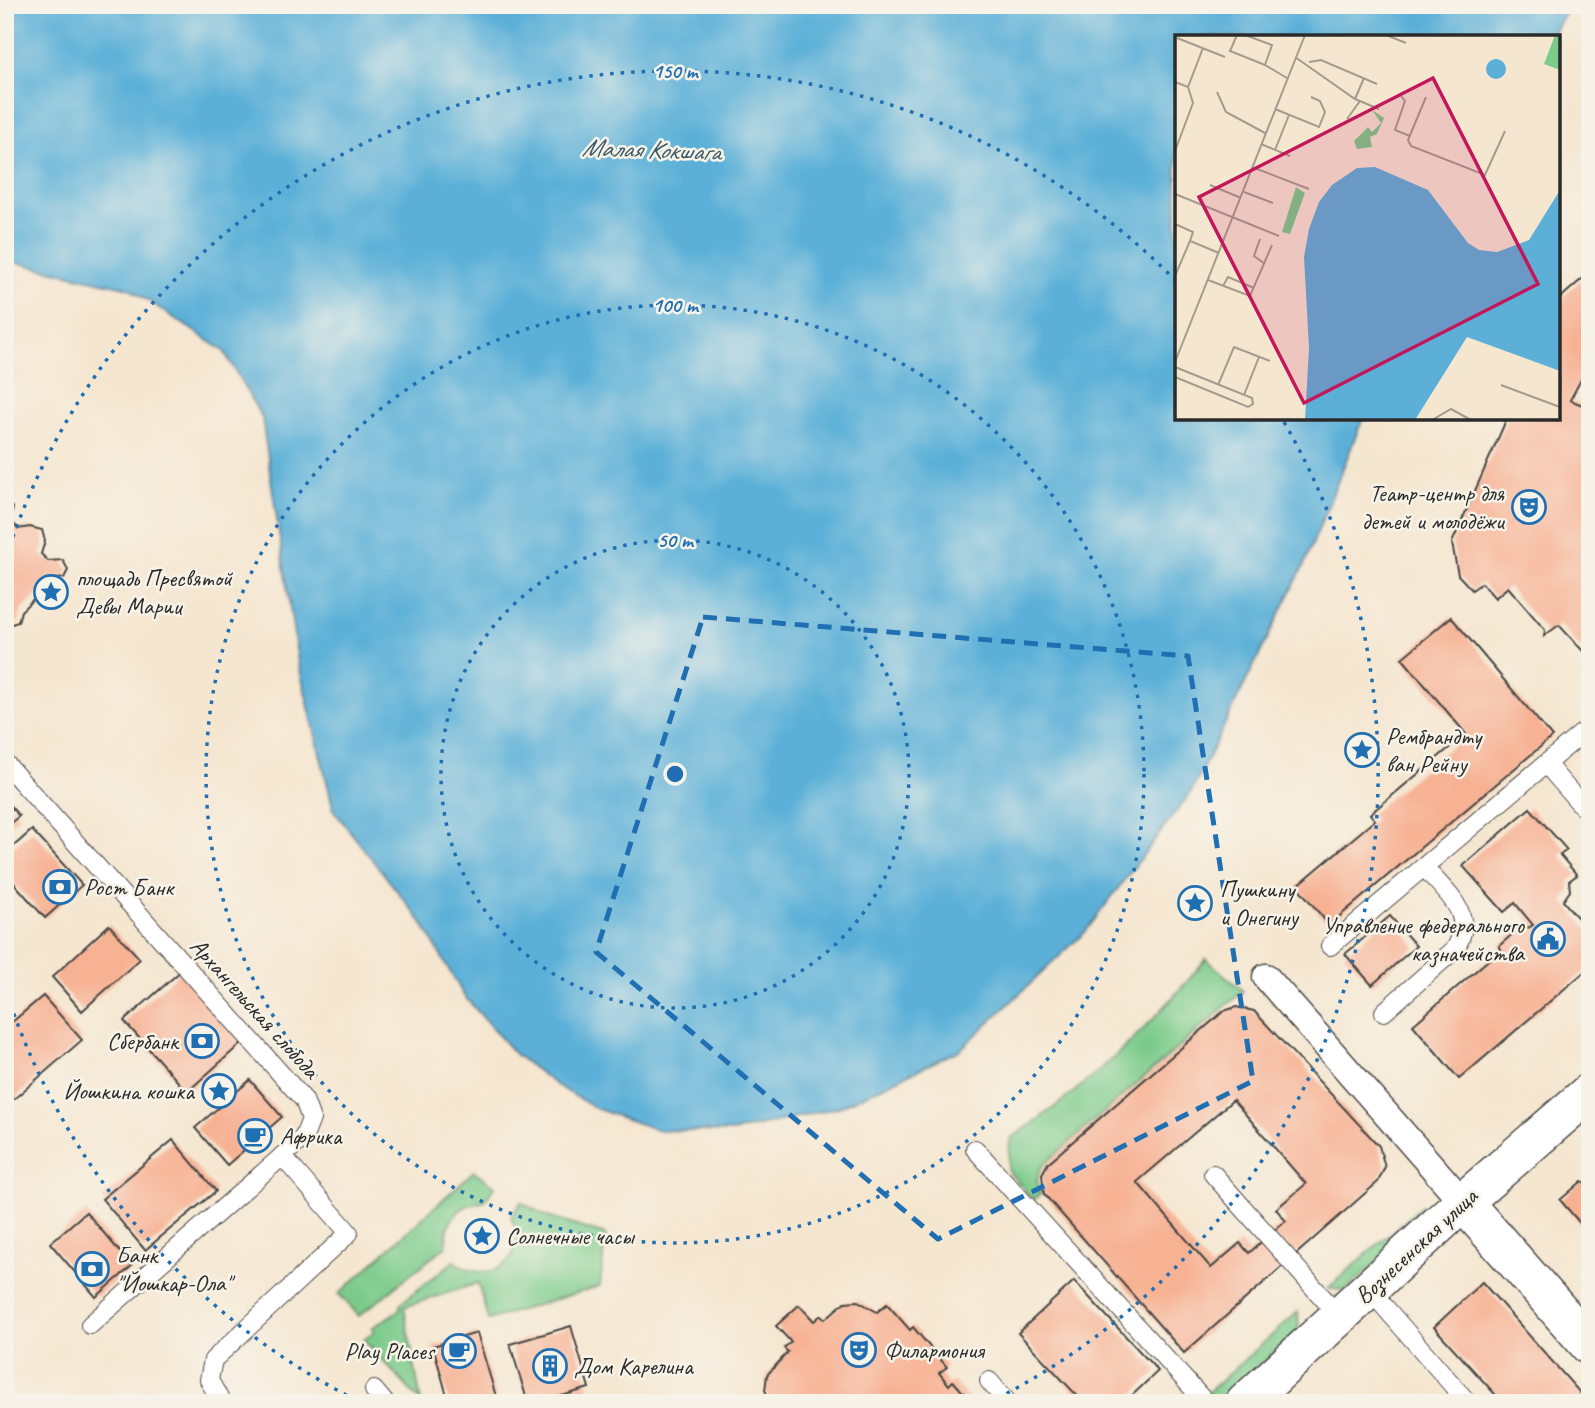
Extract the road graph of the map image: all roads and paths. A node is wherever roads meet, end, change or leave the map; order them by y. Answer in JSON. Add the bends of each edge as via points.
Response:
{"nodes":[{"id":1,"x":1590,"y":734,"type":"edge"},
{"id":2,"x":5,"y":763,"type":"edge"},
{"id":3,"x":1546,"y":764,"type":"junction"},
{"id":4,"x":1590,"y":815,"type":"edge"},
{"id":5,"x":1424,"y":867,"type":"junction"},
{"id":6,"x":1330,"y":946,"type":"dead end"},
{"id":7,"x":1266,"y":977,"type":"dead end"},
{"id":8,"x":1384,"y":1012,"type":"dead end"},
{"id":9,"x":1590,"y":1092,"type":"edge"},
{"id":10,"x":975,"y":1149,"type":"dead end"},
{"id":11,"x":282,"y":1156,"type":"junction"},
{"id":12,"x":1213,"y":1174,"type":"dead end"},
{"id":13,"x":1463,"y":1202,"type":"junction"},
{"id":14,"x":1369,"y":1289,"type":"junction"},
{"id":15,"x":1339,"y":1316,"type":"junction"},
{"id":16,"x":90,"y":1325,"type":"dead end"},
{"id":17,"x":1590,"y":1346,"type":"edge"},
{"id":18,"x":989,"y":1381,"type":"dead end"},
{"id":19,"x":219,"y":1398,"type":"dead end"},
{"id":20,"x":1008,"y":1403,"type":"edge"},
{"id":21,"x":1206,"y":1403,"type":"edge"},
{"id":22,"x":1245,"y":1403,"type":"edge"},
{"id":23,"x":1468,"y":1403,"type":"edge"}],
"edges":[{"from":1,"to":3,"type":"lane","via":[[1581,734]]},
{"from":2,"to":11,"type":"lane","name":"Архангельская слобода","via":[[304,1100],[309,1128]]},
{"from":3,"to":4,"type":"lane"},
{"from":3,"to":5,"type":"lane"},
{"from":5,"to":6,"type":"lane"},
{"from":5,"to":8,"type":"lane","via":[[1462,916],[1461,939]]},
{"from":7,"to":13,"type":"street"},
{"from":9,"to":13,"type":"main road","name":"Вознесенская улица"},
{"from":10,"to":21,"type":"lane"},
{"from":11,"to":16,"type":"lane","name":"Архангельская слобода"},
{"from":11,"to":19,"type":"lane","via":[[349,1233],[213,1360],[209,1380]]},
{"from":12,"to":15,"type":"lane"},
{"from":13,"to":14,"type":"main road","name":"Вознесенская улица"},
{"from":13,"to":17,"type":"main road"},
{"from":14,"to":15,"type":"main road","name":"Вознесенская улица"},
{"from":14,"to":23,"type":"lane"},
{"from":15,"to":22,"type":"main road","name":"Вознесенская улица"},
{"from":18,"to":20,"type":"lane"}]}
